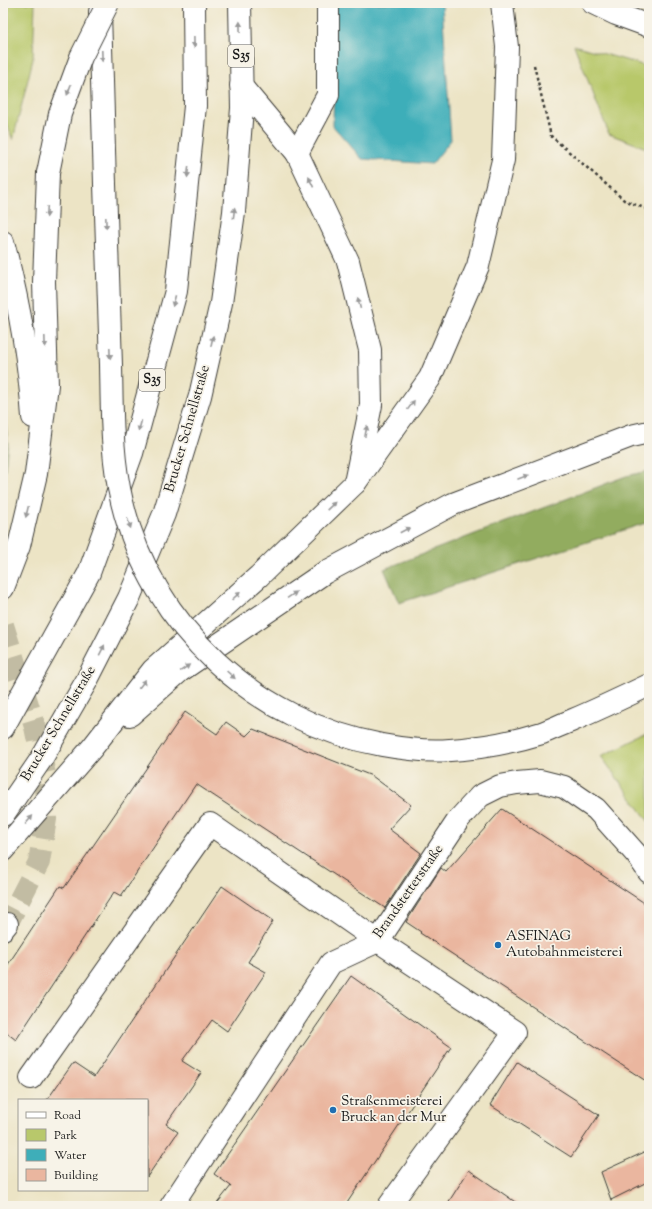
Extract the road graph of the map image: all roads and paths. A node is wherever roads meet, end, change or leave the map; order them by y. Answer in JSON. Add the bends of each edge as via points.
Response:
{"nodes":[{"id":1,"x":100,"y":3,"type":"edge"},
{"id":2,"x":108,"y":3,"type":"edge"},
{"id":3,"x":194,"y":3,"type":"edge"},
{"id":4,"x":240,"y":3,"type":"edge"},
{"id":5,"x":328,"y":3,"type":"edge"},
{"id":6,"x":502,"y":3,"type":"edge"},
{"id":7,"x":593,"y":3,"type":"edge"},
{"id":8,"x":649,"y":26,"type":"edge"},
{"id":9,"x":533,"y":62,"type":"dead end"},
{"id":10,"x":241,"y":86,"type":"junction"},
{"id":11,"x":297,"y":152,"type":"junction"},
{"id":12,"x":649,"y":210,"type":"edge"},
{"id":13,"x":3,"y":242,"type":"edge"},
{"id":14,"x":649,"y":432,"type":"edge"},
{"id":15,"x":36,"y":474,"type":"junction"},
{"id":16,"x":356,"y":482,"type":"junction"},
{"id":17,"x":3,"y":588,"type":"edge"},
{"id":18,"x":649,"y":685,"type":"edge"},
{"id":19,"x":3,"y":728,"type":"edge"},
{"id":20,"x":92,"y":748,"type":"junction"},
{"id":21,"x":3,"y":815,"type":"edge"},
{"id":22,"x":3,"y":850,"type":"edge"},
{"id":23,"x":649,"y":872,"type":"edge"},
{"id":24,"x":378,"y":941,"type":"junction"},
{"id":25,"x":31,"y":1078,"type":"dead end"},
{"id":26,"x":171,"y":1206,"type":"edge"},
{"id":27,"x":389,"y":1206,"type":"edge"}],
"edges":[{"from":1,"to":18,"type":"main road","one_way":true,"bridge":true,"via":[[113,445],[122,501],[137,550],[180,622],[203,650],[239,683],[280,709],[322,729],[358,740],[403,748],[449,751],[543,732]]},
{"from":2,"to":15,"type":"main road","one_way":true,"bridge":true,"via":[[81,57],[60,114],[48,173],[44,282],[47,385]]},
{"from":3,"to":19,"type":"main road","number":"S35","one_way":true,"via":[[195,106],[176,291],[132,453],[89,573]]},
{"from":10,"to":4,"type":"main road","name":"Brucker Schnellstraße","number":"S35","one_way":true},
{"from":5,"to":11,"type":"main road","via":[[328,95]]},
{"from":16,"to":6,"type":"main road","one_way":true,"via":[[430,378],[478,266],[503,160],[507,48]]},
{"from":7,"to":8,"type":"main road"},
{"from":9,"to":12,"type":"path","via":[[551,136],[624,200]]},
{"from":10,"to":11,"type":"main road"},
{"from":21,"to":10,"type":"main road","name":"Brucker Schnellstraße","number":"S35","one_way":true,"via":[[42,758],[86,682],[129,598],[164,514],[200,396],[221,303],[234,212],[242,108]]},
{"from":16,"to":11,"type":"main road","one_way":true,"via":[[371,405],[370,350],[348,261]]},
{"from":13,"to":15,"type":"main road","via":[[14,287],[31,387]]},
{"from":20,"to":14,"type":"main road","one_way":true,"via":[[180,671],[324,573],[453,504],[631,436]]},
{"from":15,"to":17,"type":"main road","one_way":true,"via":[[20,546]]},
{"from":20,"to":16,"type":"main road","one_way":true,"via":[[153,670],[259,576]]},
{"from":22,"to":20,"type":"main road","one_way":true},
{"from":23,"to":24,"type":"main road","name":"Brandstetterstraße","via":[[596,809],[564,787],[540,781],[500,786],[480,796],[459,819]]},
{"from":24,"to":25,"type":"main road","via":[[210,824]]},
{"from":24,"to":26,"type":"main road","name":"Brandstetterstraße","via":[[330,963]]},
{"from":24,"to":27,"type":"main road","via":[[515,1032]]}]}
